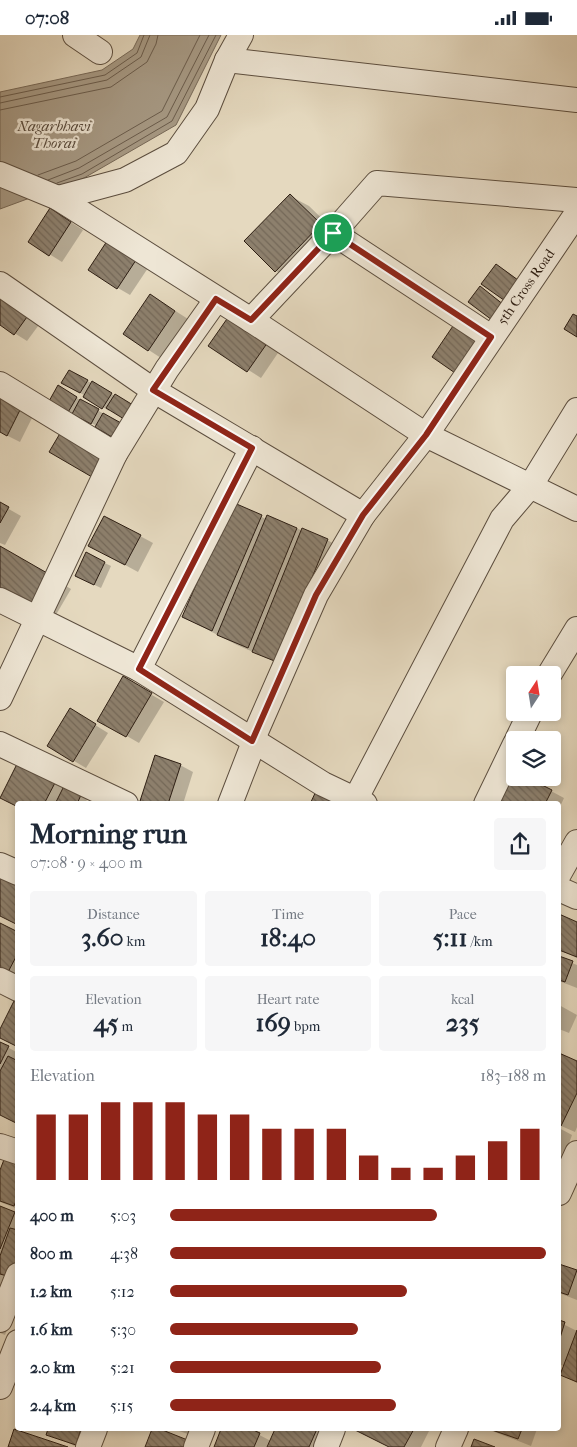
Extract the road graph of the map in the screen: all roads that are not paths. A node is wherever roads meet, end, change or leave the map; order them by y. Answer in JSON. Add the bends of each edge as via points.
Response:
{"nodes":[{"id":1,"x":75,"y":35,"type":"edge"},
{"id":2,"x":240,"y":35,"type":"edge"},
{"id":3,"x":100,"y":52,"type":"dead end"},
{"id":4,"x":227,"y":60,"type":"junction"},
{"id":5,"x":577,"y":100,"type":"edge"},
{"id":6,"x":0,"y":174,"type":"edge"},
{"id":7,"x":58,"y":198,"type":"junction"},
{"id":8,"x":577,"y":200,"type":"edge"},
{"id":9,"x":577,"y":213,"type":"edge"},
{"id":10,"x":333,"y":233,"type":"junction"},
{"id":11,"x":0,"y":285,"type":"edge"},
{"id":12,"x":216,"y":299,"type":"junction"},
{"id":13,"x":251,"y":320,"type":"junction"},
{"id":14,"x":491,"y":337,"type":"junction"},
{"id":15,"x":0,"y":385,"type":"edge"},
{"id":16,"x":153,"y":390,"type":"junction"},
{"id":17,"x":577,"y":410,"type":"edge"},
{"id":18,"x":426,"y":435,"type":"junction"},
{"id":19,"x":252,"y":448,"type":"junction"},
{"id":20,"x":115,"y":454,"type":"junction"},
{"id":21,"x":531,"y":485,"type":"junction"},
{"id":22,"x":577,"y":509,"type":"edge"},
{"id":23,"x":363,"y":515,"type":"junction"},
{"id":24,"x":0,"y":600,"type":"edge"},
{"id":25,"x":38,"y":621,"type":"junction"},
{"id":26,"x":577,"y":629,"type":"edge"},
{"id":27,"x":554,"y":666,"type":"edge"},
{"id":28,"x":139,"y":669,"type":"junction"},
{"id":29,"x":0,"y":698,"type":"edge"},
{"id":30,"x":253,"y":741,"type":"junction"},
{"id":31,"x":0,"y":744,"type":"edge"},
{"id":32,"x":506,"y":763,"type":"edge"},
{"id":33,"x":120,"y":801,"type":"edge"},
{"id":34,"x":231,"y":801,"type":"edge"},
{"id":35,"x":356,"y":801,"type":"edge"},
{"id":36,"x":359,"y":801,"type":"edge"},
{"id":37,"x":487,"y":801,"type":"edge"},
{"id":38,"x":577,"y":842,"type":"edge"},
{"id":39,"x":0,"y":865,"type":"edge"},
{"id":40,"x":561,"y":870,"type":"edge"},
{"id":41,"x":15,"y":872,"type":"edge"},
{"id":42,"x":561,"y":890,"type":"edge"},
{"id":43,"x":577,"y":897,"type":"edge"},
{"id":44,"x":0,"y":980,"type":"edge"},
{"id":45,"x":15,"y":988,"type":"edge"},
{"id":46,"x":0,"y":1145,"type":"edge"},
{"id":47,"x":15,"y":1152,"type":"edge"},
{"id":48,"x":577,"y":1153,"type":"edge"},
{"id":49,"x":561,"y":1189,"type":"edge"},
{"id":50,"x":15,"y":1282,"type":"edge"},
{"id":51,"x":0,"y":1320,"type":"edge"},
{"id":52,"x":15,"y":1350,"type":"edge"},
{"id":53,"x":0,"y":1387,"type":"edge"},
{"id":54,"x":94,"y":1431,"type":"edge"},
{"id":55,"x":202,"y":1431,"type":"edge"},
{"id":56,"x":332,"y":1431,"type":"edge"},
{"id":57,"x":455,"y":1431,"type":"edge"},
{"id":58,"x":88,"y":1447,"type":"edge"},
{"id":59,"x":196,"y":1447,"type":"edge"},
{"id":60,"x":326,"y":1447,"type":"edge"},
{"id":61,"x":448,"y":1447,"type":"edge"}],
"edges":[{"from":1,"to":3,"type":"street"},
{"from":2,"to":4,"type":"street"},
{"from":4,"to":5,"type":"street"},
{"from":4,"to":7,"type":"street","via":[[207,109],[176,153],[125,180]]},
{"from":6,"to":7,"type":"street"},
{"from":7,"to":12,"type":"street"},
{"from":8,"to":10,"type":"street","via":[[377,183]]},
{"from":9,"to":14,"type":"street","name":"5th Cross Road"},
{"from":10,"to":13,"type":"street"},
{"from":10,"to":14,"type":"street"},
{"from":11,"to":16,"type":"street"},
{"from":12,"to":13,"type":"street"},
{"from":12,"to":16,"type":"street"},
{"from":13,"to":18,"type":"street"},
{"from":14,"to":18,"type":"street","name":"5th Cross Road"},
{"from":15,"to":20,"type":"street"},
{"from":16,"to":19,"type":"street"},
{"from":16,"to":20,"type":"street"},
{"from":17,"to":21,"type":"street"},
{"from":18,"to":21,"type":"street"},
{"from":18,"to":23,"type":"street","name":"5th Cross Road"},
{"from":19,"to":23,"type":"street"},
{"from":19,"to":28,"type":"street"},
{"from":20,"to":25,"type":"street"},
{"from":21,"to":22,"type":"street"},
{"from":21,"to":36,"type":"street","via":[[502,519]]},
{"from":23,"to":30,"type":"street","name":"5th Cross Road","via":[[316,595]]},
{"from":24,"to":25,"type":"street"},
{"from":25,"to":28,"type":"street"},
{"from":25,"to":29,"type":"street"},
{"from":26,"to":27,"type":"street"},
{"from":28,"to":30,"type":"street"},
{"from":30,"to":34,"type":"street","name":"5th Cross Road"},
{"from":30,"to":35,"type":"street"},
{"from":31,"to":33,"type":"street"},
{"from":32,"to":37,"type":"street"},
{"from":38,"to":40,"type":"street"},
{"from":39,"to":41,"type":"street"},
{"from":42,"to":43,"type":"street"},
{"from":44,"to":45,"type":"street"},
{"from":46,"to":47,"type":"street"},
{"from":48,"to":49,"type":"street"},
{"from":50,"to":51,"type":"street"},
{"from":52,"to":53,"type":"street"},
{"from":54,"to":58,"type":"street"},
{"from":55,"to":59,"type":"street"},
{"from":56,"to":60,"type":"street"},
{"from":57,"to":61,"type":"street"}]}
